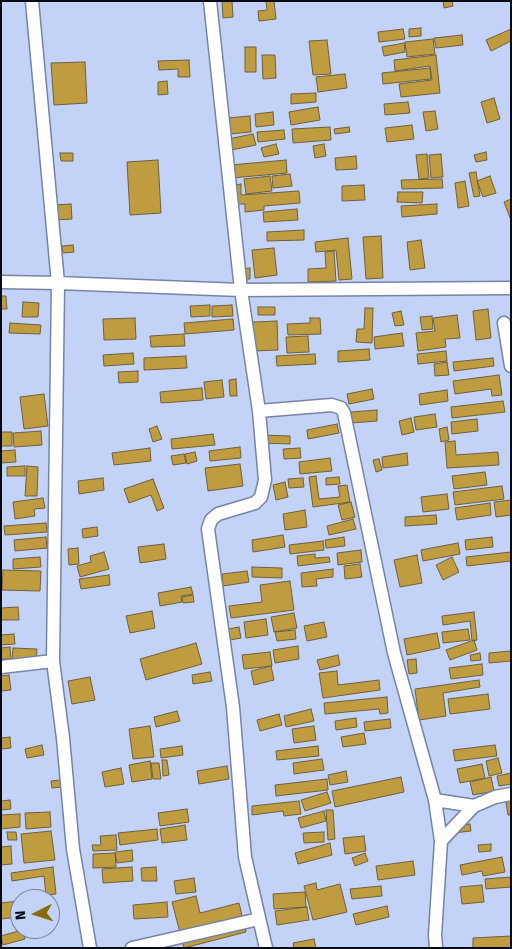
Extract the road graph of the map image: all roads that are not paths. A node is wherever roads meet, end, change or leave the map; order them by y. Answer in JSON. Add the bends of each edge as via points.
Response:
{"nodes":[{"id":1,"x":32,"y":1,"type":"edge"},
{"id":2,"x":210,"y":1,"type":"edge"},
{"id":3,"x":1,"y":282,"type":"edge"},
{"id":4,"x":58,"y":283,"type":"junction"},
{"id":5,"x":511,"y":288,"type":"edge"},
{"id":6,"x":241,"y":290,"type":"junction"},
{"id":7,"x":504,"y":323,"type":"dead end"},
{"id":8,"x":511,"y":366,"type":"edge"},
{"id":9,"x":259,"y":411,"type":"junction"},
{"id":10,"x":53,"y":661,"type":"junction"},
{"id":11,"x":1,"y":666,"type":"edge"},
{"id":12,"x":511,"y":794,"type":"edge"},
{"id":13,"x":435,"y":800,"type":"junction"},
{"id":14,"x":474,"y":806,"type":"junction"},
{"id":15,"x":441,"y":841,"type":"junction"},
{"id":16,"x":260,"y":919,"type":"junction"},
{"id":17,"x":90,"y":948,"type":"edge"},
{"id":18,"x":132,"y":948,"type":"edge"},
{"id":19,"x":266,"y":948,"type":"edge"},
{"id":20,"x":436,"y":948,"type":"edge"}],
"edges":[{"from":1,"to":4,"type":"street"},
{"from":2,"to":6,"type":"street"},
{"from":3,"to":4,"type":"street"},
{"from":4,"to":6,"type":"street"},
{"from":4,"to":10,"type":"street"},
{"from":5,"to":6,"type":"street"},
{"from":6,"to":9,"type":"street"},
{"from":7,"to":8,"type":"street"},
{"from":9,"to":13,"type":"street","via":[[332,405],[344,413],[394,653]]},
{"from":9,"to":16,"type":"street","via":[[265,480],[261,496],[255,503],[218,514],[208,529],[233,707],[245,857]]},
{"from":10,"to":11,"type":"street"},
{"from":10,"to":17,"type":"street","via":[[73,849]]},
{"from":12,"to":14,"type":"street"},
{"from":13,"to":14,"type":"street"},
{"from":13,"to":15,"type":"street"},
{"from":14,"to":15,"type":"street"},
{"from":15,"to":20,"type":"street"},
{"from":16,"to":18,"type":"street"},
{"from":16,"to":19,"type":"street"}]}
